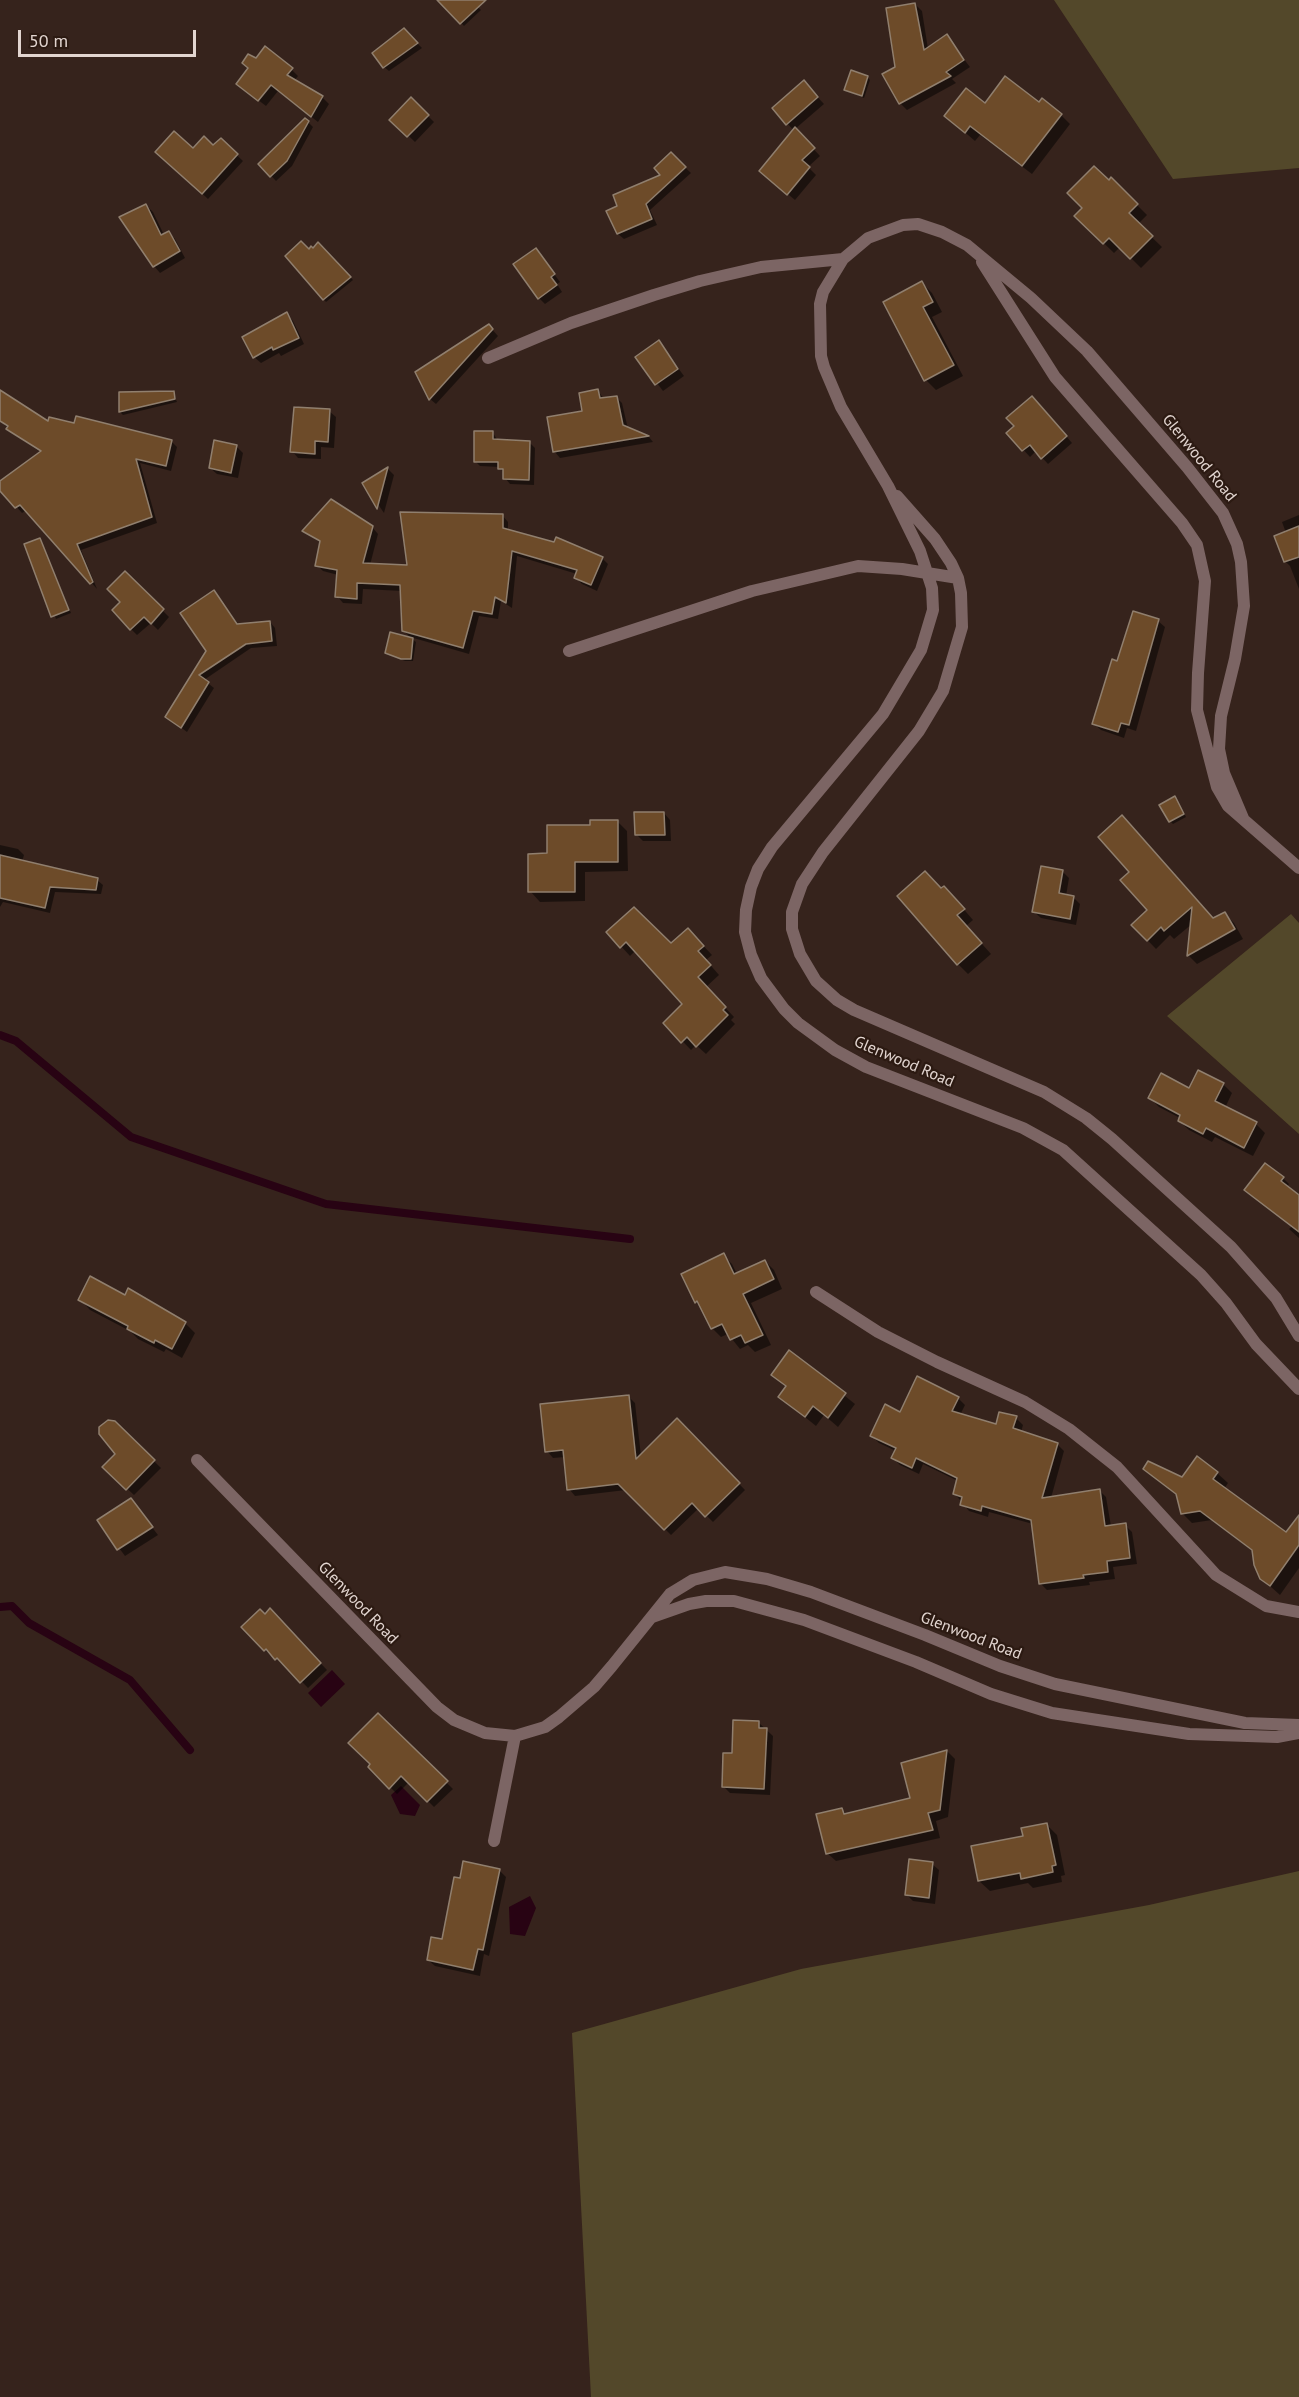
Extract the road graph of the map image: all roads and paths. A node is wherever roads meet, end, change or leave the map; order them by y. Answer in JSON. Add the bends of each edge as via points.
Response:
{"nodes":[{"id":1,"x":977,"y":253,"type":"junction"},
{"id":2,"x":843,"y":259,"type":"junction"},
{"id":3,"x":488,"y":358,"type":"dead end"},
{"id":4,"x":888,"y":486,"type":"junction"},
{"id":5,"x":928,"y":573,"type":"junction"},
{"id":6,"x":958,"y":578,"type":"junction"},
{"id":7,"x":569,"y":651,"type":"dead end"},
{"id":8,"x":1242,"y":818,"type":"junction"},
{"id":9,"x":1299,"y":868,"type":"edge"},
{"id":10,"x":816,"y":1292,"type":"dead end"},
{"id":11,"x":1299,"y":1336,"type":"edge"},
{"id":12,"x":1299,"y":1389,"type":"edge"},
{"id":13,"x":197,"y":1460,"type":"dead end"},
{"id":14,"x":1299,"y":1612,"type":"edge"},
{"id":15,"x":651,"y":1617,"type":"junction"},
{"id":16,"x":1299,"y":1725,"type":"edge"},
{"id":17,"x":1299,"y":1733,"type":"edge"},
{"id":18,"x":515,"y":1736,"type":"junction"},
{"id":19,"x":494,"y":1841,"type":"dead end"}],
"edges":[{"from":1,"to":2,"type":"street","name":"Glenwood Road","via":[[942,231],[909,224],[868,238]]},
{"from":1,"to":8,"type":"street","name":"Glenwood Road","via":[[1055,377],[1197,545],[1205,581],[1197,684],[1200,725],[1221,796]]},
{"from":1,"to":8,"type":"street","name":"Glenwood Road","via":[[1087,351],[1187,467],[1232,528],[1241,562],[1244,606],[1221,716],[1219,749],[1224,774]]},
{"from":2,"to":3,"type":"street","via":[[762,267],[700,281],[571,323]]},
{"from":2,"to":4,"type":"street","name":"Glenwood Road","via":[[820,304],[821,356],[841,407]]},
{"from":4,"to":5,"type":"street","name":"Glenwood Road"},
{"from":4,"to":6,"type":"street","name":"Glenwood Road","via":[[935,539]]},
{"from":5,"to":6,"type":"street"},
{"from":5,"to":7,"type":"street","via":[[858,566],[752,591]]},
{"from":5,"to":12,"type":"street","name":"Glenwood Road","via":[[933,610],[921,650],[906,678],[883,714],[758,869],[746,910],[745,932],[761,978],[798,1023],[835,1050],[866,1067],[1023,1128],[1064,1150],[1201,1275],[1256,1344]]},
{"from":6,"to":11,"type":"street","name":"Glenwood Road","via":[[962,627],[943,691],[919,731],[810,869],[792,912],[792,929],[800,954],[816,981],[854,1010],[1044,1092],[1086,1118],[1231,1247],[1276,1298]]},
{"from":8,"to":9,"type":"street","name":"Glenwood Road"},
{"from":10,"to":14,"type":"street","via":[[878,1332],[1025,1402],[1069,1429],[1117,1467],[1216,1575],[1266,1606]]},
{"from":13,"to":18,"type":"street","name":"Glenwood Road","via":[[436,1707],[467,1727]]},
{"from":15,"to":16,"type":"street","name":"Glenwood Road","via":[[670,1593],[693,1580],[725,1572],[742,1574],[811,1592],[1055,1684],[1245,1723]]},
{"from":15,"to":17,"type":"street","via":[[689,1604],[734,1601],[804,1620],[992,1694],[1052,1713],[1189,1734],[1277,1737]]},
{"from":15,"to":18,"type":"street","name":"Glenwood Road","via":[[574,1705],[544,1726]]},
{"from":18,"to":19,"type":"street"}]}
